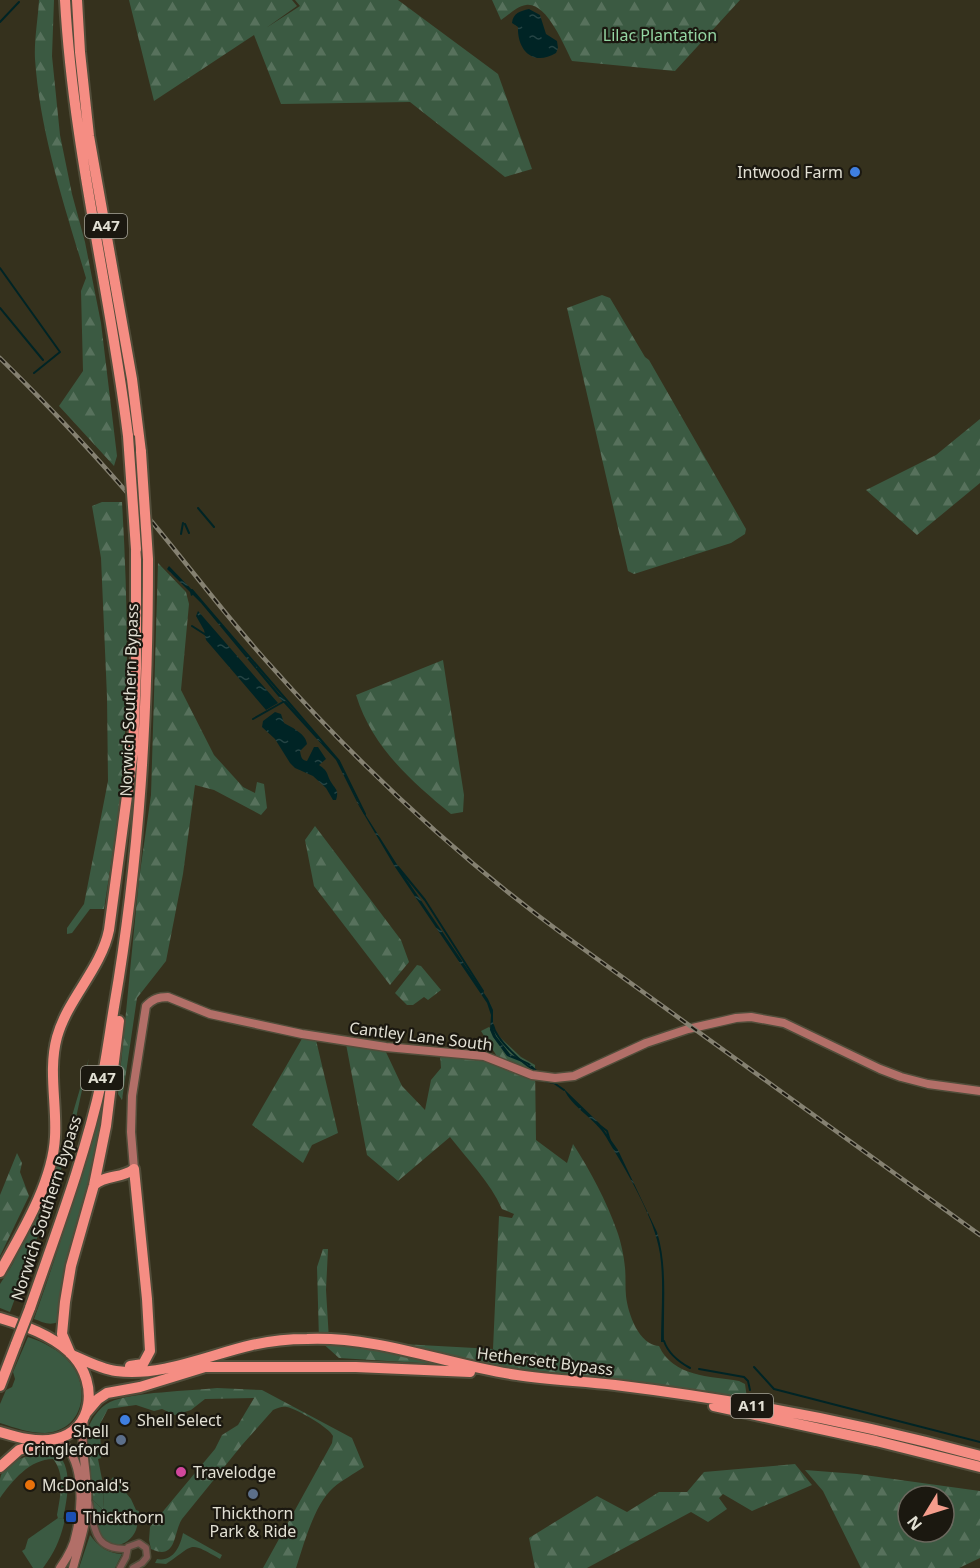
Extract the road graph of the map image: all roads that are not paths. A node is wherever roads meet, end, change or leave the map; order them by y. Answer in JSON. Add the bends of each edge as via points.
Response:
{"nodes":[{"id":1,"x":65,"y":0,"type":"edge"},
{"id":2,"x":77,"y":0,"type":"edge"},
{"id":3,"x":137,"y":839,"type":"junction"},
{"id":4,"x":980,"y":1091,"type":"edge"},
{"id":5,"x":134,"y":1169,"type":"junction"},
{"id":6,"x":94,"y":1185,"type":"junction"},
{"id":7,"x":0,"y":1272,"type":"edge"},
{"id":8,"x":0,"y":1318,"type":"edge"},
{"id":9,"x":71,"y":1354,"type":"junction"},
{"id":10,"x":91,"y":1363,"type":"junction"},
{"id":11,"x":0,"y":1386,"type":"edge"},
{"id":12,"x":85,"y":1414,"type":"junction"},
{"id":13,"x":0,"y":1432,"type":"edge"},
{"id":14,"x":53,"y":1439,"type":"junction"},
{"id":15,"x":980,"y":1456,"type":"edge"},
{"id":16,"x":0,"y":1467,"type":"edge"},
{"id":17,"x":980,"y":1467,"type":"edge"},
{"id":18,"x":88,"y":1497,"type":"junction"},
{"id":19,"x":127,"y":1553,"type":"junction"},
{"id":20,"x":135,"y":1567,"type":"edge"},
{"id":21,"x":60,"y":1568,"type":"edge"},
{"id":22,"x":73,"y":1568,"type":"edge"},
{"id":23,"x":120,"y":1568,"type":"edge"}],
"edges":[{"from":1,"to":7,"type":"highway","number":"A47","bridge":true,"via":[[79,140],[128,435],[136,549],[133,751],[109,930],[103,950],[70,1006],[58,1036],[53,1075],[53,1153],[35,1206]]},
{"from":2,"to":3,"type":"highway","name":"Norwich Southern Bypass","number":"A47","bridge":true,"via":[[90,136],[131,369],[141,452],[148,559],[148,656]]},
{"from":3,"to":6,"type":"highway","number":"A47","via":[[113,1073]]},
{"from":3,"to":11,"type":"highway","name":"Norwich Southern Bypass","number":"A47","bridge":true,"via":[[123,960],[102,1079],[73,1187]]},
{"from":4,"to":5,"type":"street","name":"Cantley Lane South","via":[[901,1077],[784,1023],[751,1017],[688,1029],[646,1043],[574,1076],[555,1078],[532,1076],[484,1056],[302,1034],[156,998],[146,1006],[143,1015],[133,1076]]},
{"from":5,"to":6,"type":"highway"},
{"from":5,"to":10,"type":"highway","via":[[150,1351],[138,1366]]},
{"from":6,"to":9,"type":"highway","number":"A47","via":[[65,1302],[62,1334]]},
{"from":8,"to":9,"type":"highway","via":[[39,1333]]},
{"from":9,"to":10,"type":"highway","name":"Hethersett Bypass","number":"A11"},
{"from":9,"to":12,"type":"highway","via":[[89,1386]]},
{"from":10,"to":15,"type":"highway","name":"Hethersett Bypass","number":"A11","via":[[115,1371],[143,1371],[280,1340],[362,1341],[509,1374],[615,1385],[799,1413]]},
{"from":12,"to":14,"type":"highway","name":"Hethersett Bypass","via":[[69,1433]]},
{"from":12,"to":17,"type":"highway","name":"Hethersett Bypass","number":"A11","via":[[107,1393],[205,1367],[485,1373],[711,1405]]},
{"from":12,"to":18,"type":"street","via":[[81,1435]]},
{"from":13,"to":14,"type":"highway"},
{"from":14,"to":16,"type":"highway","via":[[18,1450]]},
{"from":14,"to":21,"type":"street","via":[[64,1443],[73,1455],[80,1503],[76,1535]]},
{"from":18,"to":19,"type":"street","via":[[96,1536],[109,1547]]},
{"from":18,"to":22,"type":"street","via":[[86,1528]]},
{"from":19,"to":20,"type":"street"},
{"from":19,"to":20,"type":"street","via":[[136,1543],[146,1548],[147,1557]]},
{"from":19,"to":23,"type":"street"}]}
